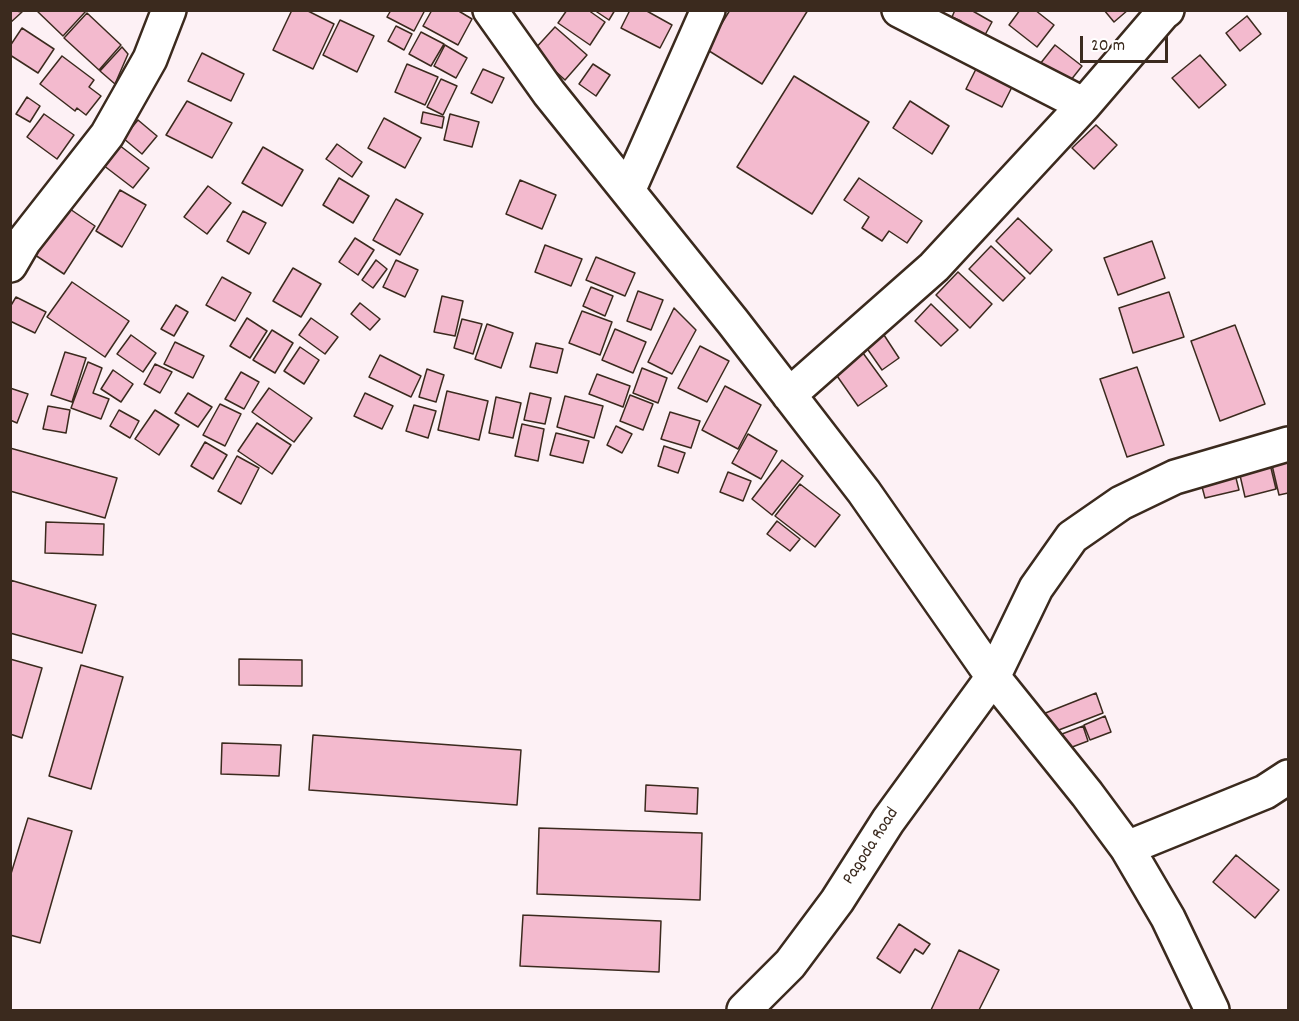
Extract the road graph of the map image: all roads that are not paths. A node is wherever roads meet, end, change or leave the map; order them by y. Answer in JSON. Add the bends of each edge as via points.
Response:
{"nodes":[{"id":1,"x":169,"y":10,"type":"edge"},
{"id":2,"x":490,"y":10,"type":"edge"},
{"id":3,"x":708,"y":10,"type":"edge"},
{"id":4,"x":899,"y":10,"type":"edge"},
{"id":5,"x":1167,"y":10,"type":"edge"},
{"id":6,"x":1084,"y":105,"type":"junction"},
{"id":7,"x":628,"y":190,"type":"junction"},
{"id":8,"x":15,"y":244,"type":"edge"},
{"id":9,"x":789,"y":395,"type":"junction"},
{"id":10,"x":1288,"y":444,"type":"edge"},
{"id":11,"x":993,"y":677,"type":"junction"},
{"id":12,"x":1288,"y":777,"type":"edge"},
{"id":13,"x":1127,"y":848,"type":"junction"},
{"id":14,"x":744,"y":1011,"type":"edge"},
{"id":15,"x":1212,"y":1011,"type":"edge"}],
"edges":[{"from":1,"to":8,"type":"street","via":[[150,59],[107,135]]},
{"from":2,"to":7,"type":"street","via":[[549,93]]},
{"from":3,"to":7,"type":"street"},
{"from":4,"to":6,"type":"street"},
{"from":5,"to":6,"type":"street"},
{"from":6,"to":9,"type":"street","via":[[934,267]]},
{"from":7,"to":9,"type":"street"},
{"from":9,"to":11,"type":"street","via":[[864,492]]},
{"from":10,"to":11,"type":"street","name":"Pagoda Road","via":[[1175,477],[1121,503],[1072,537],[1036,588]]},
{"from":11,"to":13,"type":"street"},
{"from":11,"to":14,"type":"street","name":"Pagoda Road","via":[[888,821],[837,901],[790,964]]},
{"from":12,"to":13,"type":"street","via":[[1265,792]]},
{"from":13,"to":15,"type":"street","via":[[1168,918]]}]}
